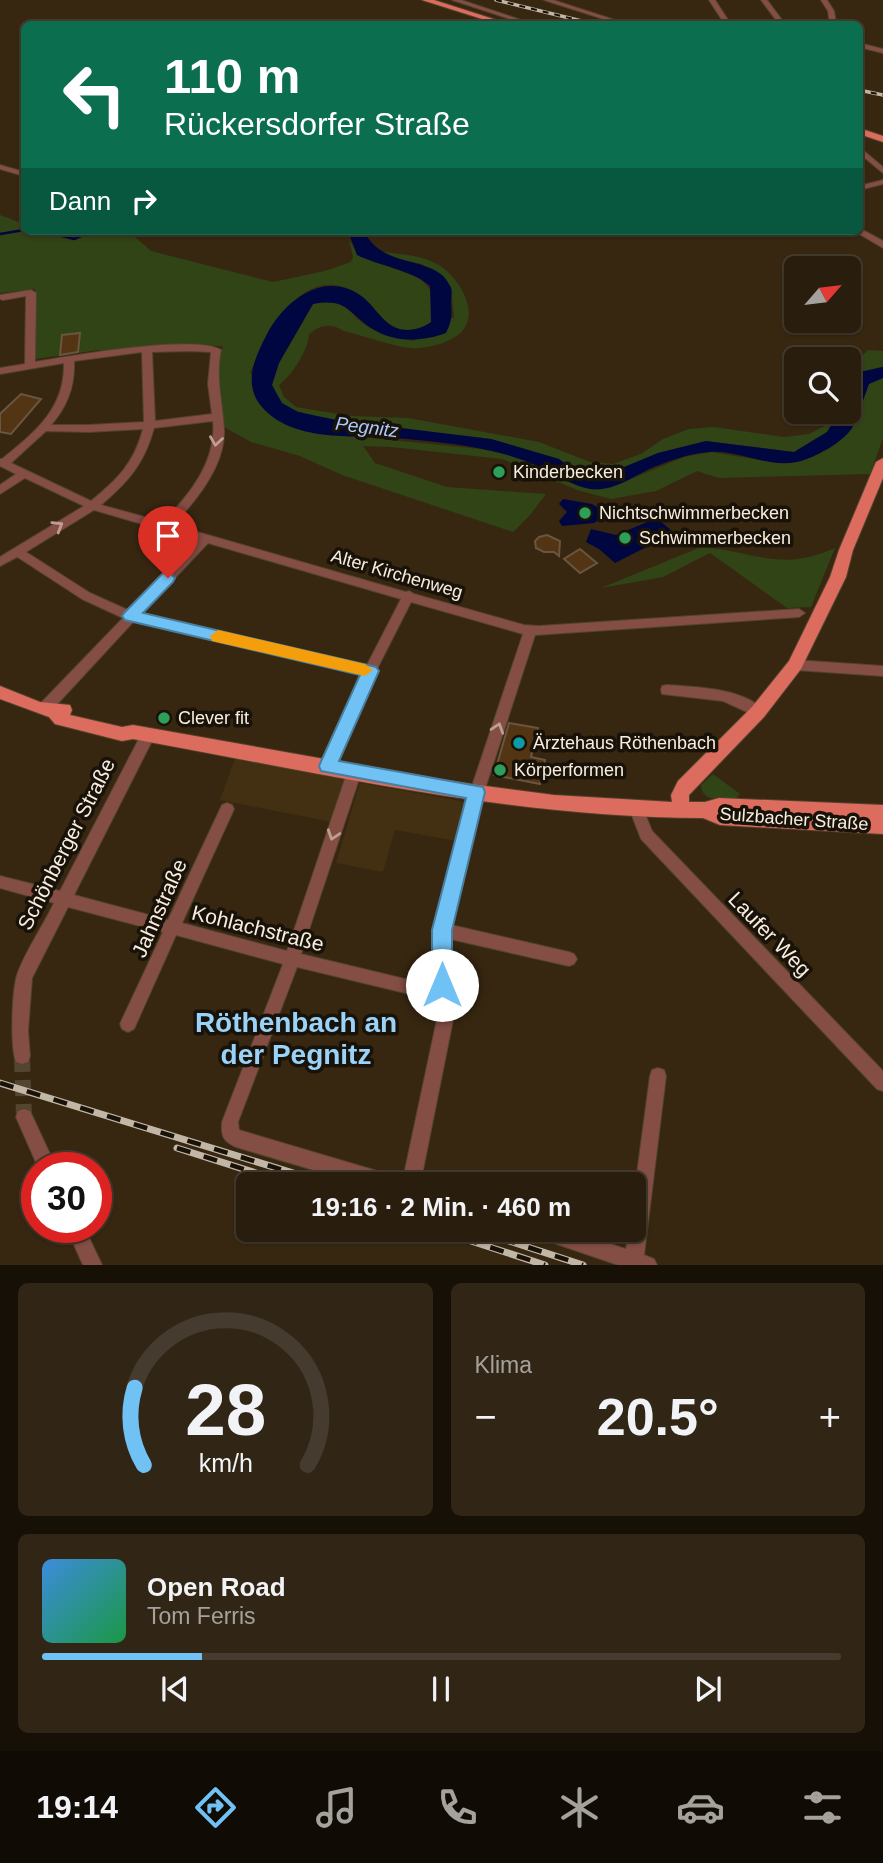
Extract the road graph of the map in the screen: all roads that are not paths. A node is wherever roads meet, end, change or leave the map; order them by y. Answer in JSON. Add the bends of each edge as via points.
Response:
{"nodes":[{"id":1,"x":426,"y":0,"type":"edge"},
{"id":2,"x":455,"y":0,"type":"edge"},
{"id":3,"x":547,"y":0,"type":"edge"},
{"id":4,"x":712,"y":0,"type":"edge"},
{"id":5,"x":764,"y":0,"type":"edge"},
{"id":6,"x":824,"y":0,"type":"edge"},
{"id":7,"x":494,"y":21,"type":"edge"},
{"id":8,"x":521,"y":21,"type":"edge"},
{"id":9,"x":614,"y":21,"type":"edge"},
{"id":10,"x":725,"y":21,"type":"edge"},
{"id":11,"x":780,"y":21,"type":"edge"},
{"id":12,"x":833,"y":21,"type":"edge"},
{"id":13,"x":863,"y":46,"type":"edge"},
{"id":14,"x":883,"y":51,"type":"edge"},
{"id":15,"x":863,"y":135,"type":"edge"},
{"id":16,"x":883,"y":139,"type":"edge"},
{"id":17,"x":863,"y":153,"type":"edge"},
{"id":18,"x":0,"y":167,"type":"edge"},
{"id":19,"x":883,"y":171,"type":"edge"},
{"id":20,"x":21,"y":173,"type":"edge"},
{"id":21,"x":883,"y":182,"type":"edge"},
{"id":22,"x":863,"y":187,"type":"edge"},
{"id":23,"x":863,"y":232,"type":"edge"},
{"id":24,"x":883,"y":245,"type":"edge"},
{"id":25,"x":3,"y":297,"type":"dead end"},
{"id":26,"x":147,"y":350,"type":"junction"},
{"id":27,"x":69,"y":360,"type":"junction"},
{"id":28,"x":30,"y":366,"type":"junction"},
{"id":29,"x":0,"y":371,"type":"edge"},
{"id":30,"x":216,"y":417,"type":"junction"},
{"id":31,"x":149,"y":427,"type":"junction"},
{"id":32,"x":45,"y":428,"type":"junction"},
{"id":33,"x":883,"y":462,"type":"edge"},
{"id":34,"x":2,"y":463,"type":"edge"},
{"id":35,"x":24,"y":474,"type":"junction"},
{"id":36,"x":0,"y":490,"type":"edge"},
{"id":37,"x":93,"y":506,"type":"junction"},
{"id":38,"x":165,"y":527,"type":"junction"},
{"id":39,"x":205,"y":539,"type":"junction"},
{"id":40,"x":15,"y":553,"type":"junction"},
{"id":41,"x":0,"y":562,"type":"edge"},
{"id":42,"x":409,"y":595,"type":"junction"},
{"id":43,"x":799,"y":613,"type":"dead end"},
{"id":44,"x":130,"y":616,"type":"junction"},
{"id":45,"x":531,"y":630,"type":"junction"},
{"id":46,"x":794,"y":665,"type":"junction"},
{"id":47,"x":370,"y":671,"type":"junction"},
{"id":48,"x":883,"y":671,"type":"edge"},
{"id":49,"x":667,"y":690,"type":"dead end"},
{"id":50,"x":0,"y":692,"type":"edge"},
{"id":51,"x":49,"y":711,"type":"junction"},
{"id":52,"x":758,"y":712,"type":"junction"},
{"id":53,"x":140,"y":734,"type":"junction"},
{"id":54,"x":327,"y":766,"type":"junction"},
{"id":55,"x":355,"y":770,"type":"junction"},
{"id":56,"x":477,"y":792,"type":"junction"},
{"id":57,"x":636,"y":808,"type":"junction"},
{"id":58,"x":226,"y":809,"type":"dead end"},
{"id":59,"x":681,"y":810,"type":"junction"},
{"id":60,"x":705,"y":810,"type":"junction"},
{"id":61,"x":883,"y":813,"type":"edge"},
{"id":62,"x":883,"y":826,"type":"edge"},
{"id":63,"x":0,"y":882,"type":"edge"},
{"id":64,"x":64,"y":900,"type":"junction"},
{"id":65,"x":174,"y":928,"type":"junction"},
{"id":66,"x":442,"y":930,"type":"junction"},
{"id":67,"x":292,"y":959,"type":"junction"},
{"id":68,"x":569,"y":959,"type":"dead end"},
{"id":69,"x":442,"y":985,"type":"junction"},
{"id":70,"x":128,"y":1024,"type":"dead end"},
{"id":71,"x":22,"y":1056,"type":"tunnel mouth"},
{"id":72,"x":658,"y":1076,"type":"dead end"},
{"id":73,"x":883,"y":1083,"type":"edge"},
{"id":74,"x":24,"y":1117,"type":"tunnel mouth"},
{"id":75,"x":40,"y":1152,"type":"edge"},
{"id":76,"x":350,"y":1172,"type":"edge"},
{"id":77,"x":414,"y":1172,"type":"edge"},
{"id":78,"x":577,"y":1242,"type":"edge"},
{"id":79,"x":83,"y":1243,"type":"edge"},
{"id":80,"x":641,"y":1262,"type":"edge"},
{"id":81,"x":93,"y":1265,"type":"edge"}],
"edges":[{"from":1,"to":7,"type":"main road"},
{"from":2,"to":8,"type":"street"},
{"from":3,"to":9,"type":"street"},
{"from":4,"to":10,"type":"street"},
{"from":5,"to":11,"type":"street"},
{"from":6,"to":12,"type":"street"},
{"from":13,"to":14,"type":"street"},
{"from":15,"to":16,"type":"main road"},
{"from":17,"to":19,"type":"street"},
{"from":18,"to":20,"type":"street"},
{"from":21,"to":22,"type":"street"},
{"from":23,"to":24,"type":"street"},
{"from":25,"to":28,"type":"street","via":[[31,293]]},
{"from":26,"to":27,"type":"street"},
{"from":26,"to":30,"type":"street","via":[[216,349],[211,370]]},
{"from":26,"to":31,"type":"street"},
{"from":27,"to":28,"type":"street"},
{"from":27,"to":32,"type":"street","via":[[69,388]]},
{"from":28,"to":29,"type":"street"},
{"from":30,"to":31,"type":"street"},
{"from":30,"to":38,"type":"street","one_way":true,"via":[[216,449],[183,508]]},
{"from":31,"to":32,"type":"street"},
{"from":31,"to":37,"type":"street","via":[[141,456],[128,476]]},
{"from":32,"to":34,"type":"street"},
{"from":33,"to":46,"type":"main road","via":[[838,577]]},
{"from":34,"to":35,"type":"street","name":"Alter Kirchenweg"},
{"from":35,"to":36,"type":"street"},
{"from":35,"to":37,"type":"street","name":"Alter Kirchenweg"},
{"from":37,"to":38,"type":"street","name":"Alter Kirchenweg"},
{"from":40,"to":37,"type":"street","one_way":true},
{"from":38,"to":39,"type":"street","name":"Alter Kirchenweg"},
{"from":39,"to":42,"type":"street","name":"Alter Kirchenweg"},
{"from":39,"to":44,"type":"street"},
{"from":40,"to":41,"type":"street"},
{"from":40,"to":44,"type":"street","via":[[106,607]]},
{"from":42,"to":45,"type":"street","name":"Alter Kirchenweg"},
{"from":42,"to":47,"type":"street"},
{"from":43,"to":45,"type":"street","name":"Alter Kirchenweg"},
{"from":44,"to":47,"type":"street"},
{"from":44,"to":51,"type":"street"},
{"from":56,"to":45,"type":"street","one_way":true},
{"from":46,"to":48,"type":"street"},
{"from":46,"to":52,"type":"main road"},
{"from":47,"to":54,"type":"street"},
{"from":49,"to":52,"type":"street","via":[[735,698]]},
{"from":50,"to":51,"type":"main road","name":"Sulzbacher Straße"},
{"from":51,"to":53,"type":"main road","name":"Sulzbacher Straße","via":[[61,719]]},
{"from":52,"to":59,"type":"main road","via":[[684,786]]},
{"from":53,"to":54,"type":"main road","name":"Sulzbacher Straße"},
{"from":53,"to":64,"type":"street","name":"Schönberger Straße"},
{"from":54,"to":55,"type":"main road","name":"Sulzbacher Straße"},
{"from":55,"to":56,"type":"main road","name":"Sulzbacher Straße"},
{"from":55,"to":67,"type":"street","one_way":true},
{"from":56,"to":57,"type":"main road","name":"Sulzbacher Straße"},
{"from":56,"to":66,"type":"street"},
{"from":57,"to":59,"type":"main road","name":"Sulzbacher Straße"},
{"from":57,"to":73,"type":"street","name":"Laufer Weg","via":[[646,835]]},
{"from":58,"to":65,"type":"street","name":"Jahnstraße"},
{"from":59,"to":60,"type":"main road","name":"Sulzbacher Straße"},
{"from":60,"to":61,"type":"main road","name":"Sulzbacher Straße","via":[[719,806]]},
{"from":60,"to":62,"type":"main road","name":"Sulzbacher Straße","via":[[720,817]]},
{"from":63,"to":64,"type":"street","name":"Kohlachstraße"},
{"from":64,"to":65,"type":"street","name":"Kohlachstraße"},
{"from":64,"to":71,"type":"street","name":"Schönberger Straße","via":[[24,977]]},
{"from":65,"to":67,"type":"street","name":"Kohlachstraße"},
{"from":65,"to":70,"type":"street","name":"Jahnstraße"},
{"from":66,"to":68,"type":"street"},
{"from":66,"to":69,"type":"street"},
{"from":67,"to":69,"type":"street","name":"Kohlachstraße","via":[[426,990]]},
{"from":67,"to":76,"type":"street","via":[[230,1122],[230,1134]]},
{"from":69,"to":77,"type":"street","via":[[448,1005]]},
{"from":72,"to":80,"type":"street"},
{"from":74,"to":75,"type":"street"},
{"from":78,"to":80,"type":"street"},
{"from":79,"to":81,"type":"street"}]}
